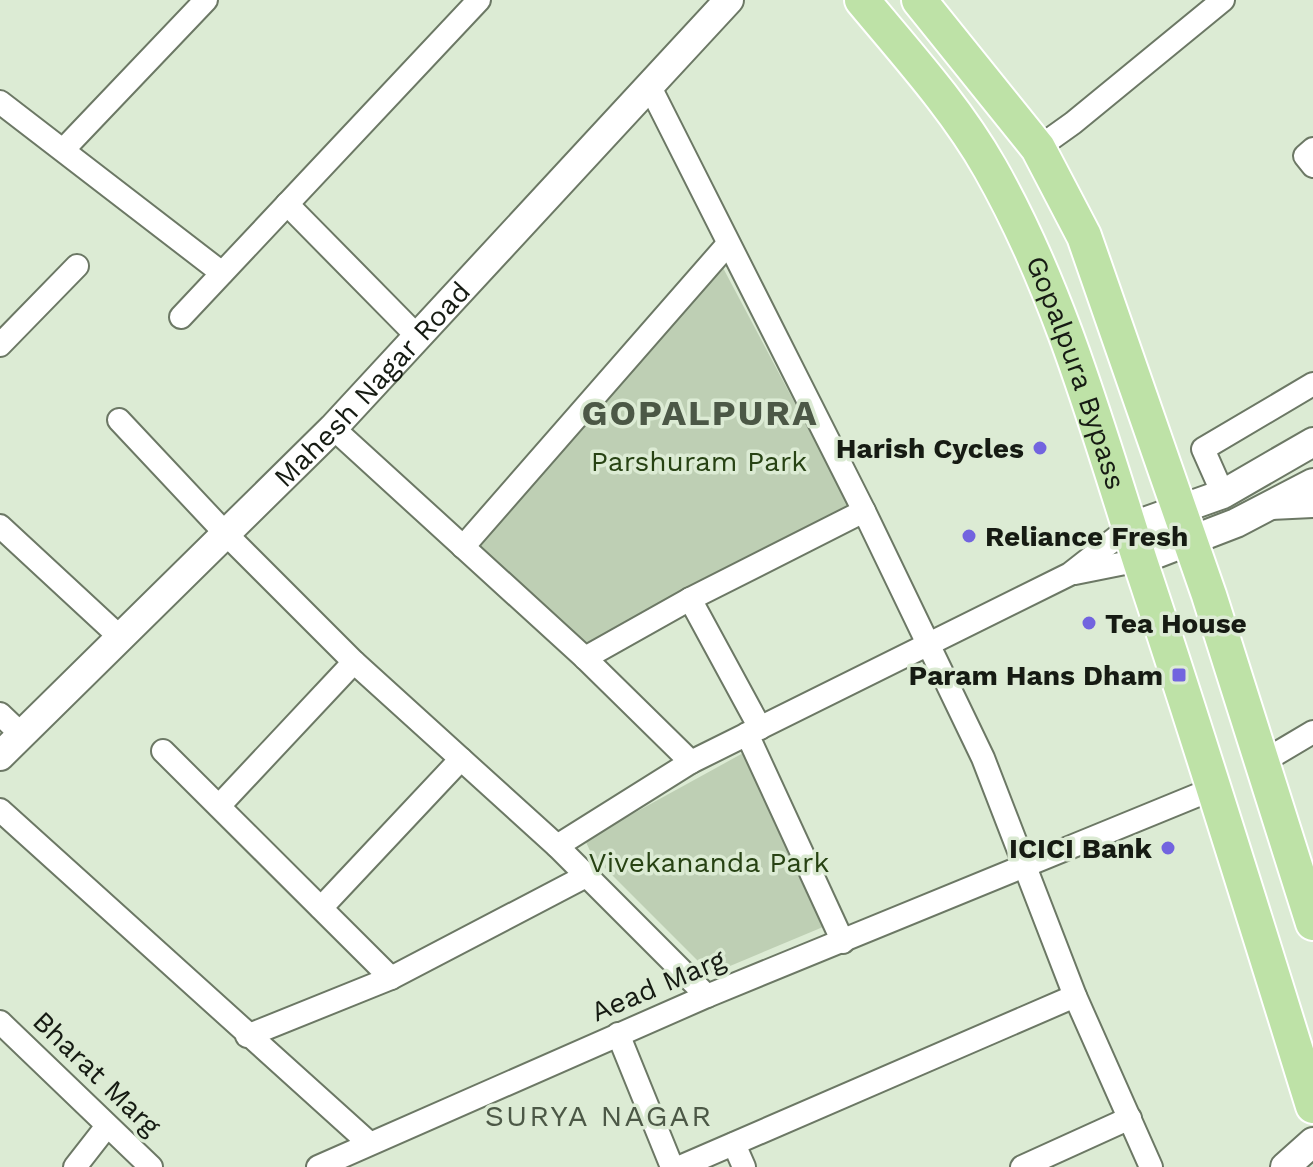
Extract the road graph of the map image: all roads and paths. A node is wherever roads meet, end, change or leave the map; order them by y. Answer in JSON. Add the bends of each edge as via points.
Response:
{"nodes":[{"id":1,"x":206,"y":0,"type":"edge"},
{"id":2,"x":479,"y":0,"type":"edge"},
{"id":3,"x":729,"y":0,"type":"edge"},
{"id":4,"x":862,"y":0,"type":"edge"},
{"id":5,"x":919,"y":0,"type":"edge"},
{"id":6,"x":1215,"y":2,"type":"edge"},
{"id":7,"x":650,"y":87,"type":"junction"},
{"id":8,"x":0,"y":102,"type":"edge"},
{"id":9,"x":1038,"y":148,"type":"junction"},
{"id":10,"x":64,"y":149,"type":"junction"},
{"id":11,"x":1313,"y":149,"type":"edge"},
{"id":12,"x":1313,"y":166,"type":"edge"},
{"id":13,"x":287,"y":204,"type":"junction"},
{"id":14,"x":728,"y":244,"type":"junction"},
{"id":15,"x":77,"y":266,"type":"dead end"},
{"id":16,"x":222,"y":273,"type":"junction"},
{"id":17,"x":181,"y":317,"type":"dead end"},
{"id":18,"x":419,"y":338,"type":"junction"},
{"id":19,"x":0,"y":345,"type":"edge"},
{"id":20,"x":1313,"y":384,"type":"edge"},
{"id":21,"x":119,"y":420,"type":"dead end"},
{"id":22,"x":333,"y":428,"type":"junction"},
{"id":23,"x":1313,"y":442,"type":"edge"},
{"id":24,"x":1313,"y":483,"type":"edge"},
{"id":25,"x":1223,"y":494,"type":"junction"},
{"id":26,"x":1313,"y":506,"type":"edge"},
{"id":27,"x":1266,"y":508,"type":"junction"},
{"id":28,"x":864,"y":511,"type":"junction"},
{"id":29,"x":0,"y":526,"type":"edge"},
{"id":30,"x":1184,"y":526,"type":"junction"},
{"id":31,"x":1130,"y":527,"type":"junction"},
{"id":32,"x":227,"y":535,"type":"junction"},
{"id":33,"x":463,"y":547,"type":"junction"},
{"id":34,"x":1140,"y":560,"type":"junction"},
{"id":35,"x":1070,"y":574,"type":"junction"},
{"id":36,"x":690,"y":599,"type":"junction"},
{"id":37,"x":122,"y":639,"type":"junction"},
{"id":38,"x":928,"y":643,"type":"junction"},
{"id":39,"x":585,"y":658,"type":"junction"},
{"id":40,"x":354,"y":662,"type":"junction"},
{"id":41,"x":0,"y":714,"type":"edge"},
{"id":42,"x":753,"y":731,"type":"junction"},
{"id":43,"x":1313,"y":732,"type":"edge"},
{"id":44,"x":22,"y":735,"type":"junction"},
{"id":45,"x":163,"y":751,"type":"dead end"},
{"id":46,"x":0,"y":756,"type":"edge"},
{"id":47,"x":461,"y":759,"type":"junction"},
{"id":48,"x":1264,"y":761,"type":"junction"},
{"id":49,"x":691,"y":762,"type":"junction"},
{"id":50,"x":1215,"y":788,"type":"junction"},
{"id":51,"x":219,"y":806,"type":"junction"},
{"id":52,"x":0,"y":810,"type":"edge"},
{"id":53,"x":557,"y":846,"type":"junction"},
{"id":54,"x":1023,"y":864,"type":"junction"},
{"id":55,"x":586,"y":876,"type":"junction"},
{"id":56,"x":321,"y":908,"type":"junction"},
{"id":57,"x":1313,"y":923,"type":"edge"},
{"id":58,"x":843,"y":942,"type":"junction"},
{"id":59,"x":391,"y":978,"type":"junction"},
{"id":60,"x":707,"y":996,"type":"junction"},
{"id":61,"x":1075,"y":996,"type":"junction"},
{"id":62,"x":0,"y":1022,"type":"edge"},
{"id":63,"x":618,"y":1034,"type":"junction"},
{"id":64,"x":247,"y":1036,"type":"junction"},
{"id":65,"x":1313,"y":1106,"type":"edge"},
{"id":66,"x":1130,"y":1118,"type":"junction"},
{"id":67,"x":107,"y":1126,"type":"junction"},
{"id":68,"x":1313,"y":1142,"type":"edge"},
{"id":69,"x":369,"y":1143,"type":"junction"},
{"id":70,"x":734,"y":1144,"type":"junction"},
{"id":71,"x":75,"y":1167,"type":"edge"},
{"id":72,"x":151,"y":1167,"type":"edge"},
{"id":73,"x":318,"y":1167,"type":"edge"},
{"id":74,"x":672,"y":1167,"type":"edge"},
{"id":75,"x":680,"y":1167,"type":"edge"},
{"id":76,"x":744,"y":1167,"type":"edge"},
{"id":77,"x":1022,"y":1167,"type":"edge"},
{"id":78,"x":1151,"y":1167,"type":"edge"},
{"id":79,"x":1285,"y":1167,"type":"edge"}],
"edges":[{"from":1,"to":10,"type":"street"},
{"from":2,"to":13,"type":"street"},
{"from":3,"to":7,"type":"street","name":"Mahesh Nagar Road"},
{"from":4,"to":31,"type":"main road","name":"Gopalpura Bypass","via":[[989,166],[1031,250],[1076,365]]},
{"from":5,"to":9,"type":"main road","name":"Gopalpura Bypass"},
{"from":6,"to":9,"type":"street"},
{"from":7,"to":14,"type":"street"},
{"from":7,"to":18,"type":"street","name":"Mahesh Nagar Road"},
{"from":8,"to":10,"type":"street"},
{"from":9,"to":30,"type":"main road","name":"Gopalpura Bypass","via":[[1084,236]]},
{"from":10,"to":16,"type":"street"},
{"from":11,"to":12,"type":"street","via":[[1305,156]]},
{"from":13,"to":16,"type":"street"},
{"from":13,"to":18,"type":"street"},
{"from":14,"to":28,"type":"street"},
{"from":14,"to":33,"type":"street"},
{"from":15,"to":19,"type":"street"},
{"from":16,"to":17,"type":"street"},
{"from":18,"to":22,"type":"street","name":"Mahesh Nagar Road"},
{"from":20,"to":25,"type":"street","via":[[1203,449]]},
{"from":21,"to":32,"type":"street"},
{"from":22,"to":32,"type":"street","name":"Mahesh Nagar Road"},
{"from":22,"to":33,"type":"street"},
{"from":23,"to":25,"type":"street"},
{"from":24,"to":27,"type":"street"},
{"from":25,"to":30,"type":"street"},
{"from":26,"to":27,"type":"street"},
{"from":27,"to":30,"type":"street"},
{"from":28,"to":36,"type":"street"},
{"from":28,"to":38,"type":"street"},
{"from":29,"to":37,"type":"street"},
{"from":30,"to":31,"type":"street"},
{"from":30,"to":34,"type":"street"},
{"from":30,"to":48,"type":"main road","name":"Gopalpura Bypass"},
{"from":31,"to":34,"type":"main road","name":"Gopalpura Bypass"},
{"from":31,"to":35,"type":"street"},
{"from":32,"to":37,"type":"street","name":"Mahesh Nagar Road"},
{"from":32,"to":40,"type":"street"},
{"from":33,"to":39,"type":"street"},
{"from":34,"to":35,"type":"street"},
{"from":34,"to":50,"type":"main road","name":"Gopalpura Bypass"},
{"from":35,"to":38,"type":"street"},
{"from":36,"to":39,"type":"street"},
{"from":36,"to":42,"type":"street"},
{"from":37,"to":44,"type":"street","name":"Mahesh Nagar Road"},
{"from":38,"to":42,"type":"street"},
{"from":38,"to":54,"type":"street","via":[[983,758]]},
{"from":39,"to":49,"type":"street"},
{"from":40,"to":47,"type":"street"},
{"from":40,"to":51,"type":"street"},
{"from":41,"to":44,"type":"street"},
{"from":42,"to":49,"type":"street"},
{"from":42,"to":58,"type":"street"},
{"from":43,"to":48,"type":"street"},
{"from":44,"to":46,"type":"street","name":"Mahesh Nagar Road"},
{"from":45,"to":51,"type":"street"},
{"from":47,"to":53,"type":"street"},
{"from":47,"to":56,"type":"street"},
{"from":48,"to":57,"type":"main road","name":"Gopalpura Bypass"},
{"from":49,"to":53,"type":"street"},
{"from":50,"to":54,"type":"street","name":"Aead Marg"},
{"from":50,"to":65,"type":"main road","name":"Gopalpura Bypass"},
{"from":51,"to":56,"type":"street"},
{"from":52,"to":64,"type":"street"},
{"from":53,"to":55,"type":"street"},
{"from":54,"to":58,"type":"street","name":"Aead Marg"},
{"from":54,"to":61,"type":"street"},
{"from":55,"to":59,"type":"street"},
{"from":55,"to":60,"type":"street"},
{"from":56,"to":59,"type":"street"},
{"from":58,"to":60,"type":"street","name":"Aead Marg"},
{"from":59,"to":64,"type":"street"},
{"from":60,"to":63,"type":"street","name":"Aead Marg"},
{"from":61,"to":66,"type":"street"},
{"from":61,"to":70,"type":"street"},
{"from":62,"to":67,"type":"street","name":"Bharat Marg"},
{"from":63,"to":69,"type":"street","name":"Aead Marg"},
{"from":63,"to":74,"type":"street"},
{"from":64,"to":69,"type":"street"},
{"from":66,"to":77,"type":"street"},
{"from":66,"to":78,"type":"street"},
{"from":67,"to":71,"type":"street"},
{"from":67,"to":72,"type":"street","name":"Bharat Marg"},
{"from":68,"to":79,"type":"street"},
{"from":69,"to":73,"type":"street","name":"Aead Marg"},
{"from":70,"to":75,"type":"street"},
{"from":70,"to":76,"type":"street"}]}
